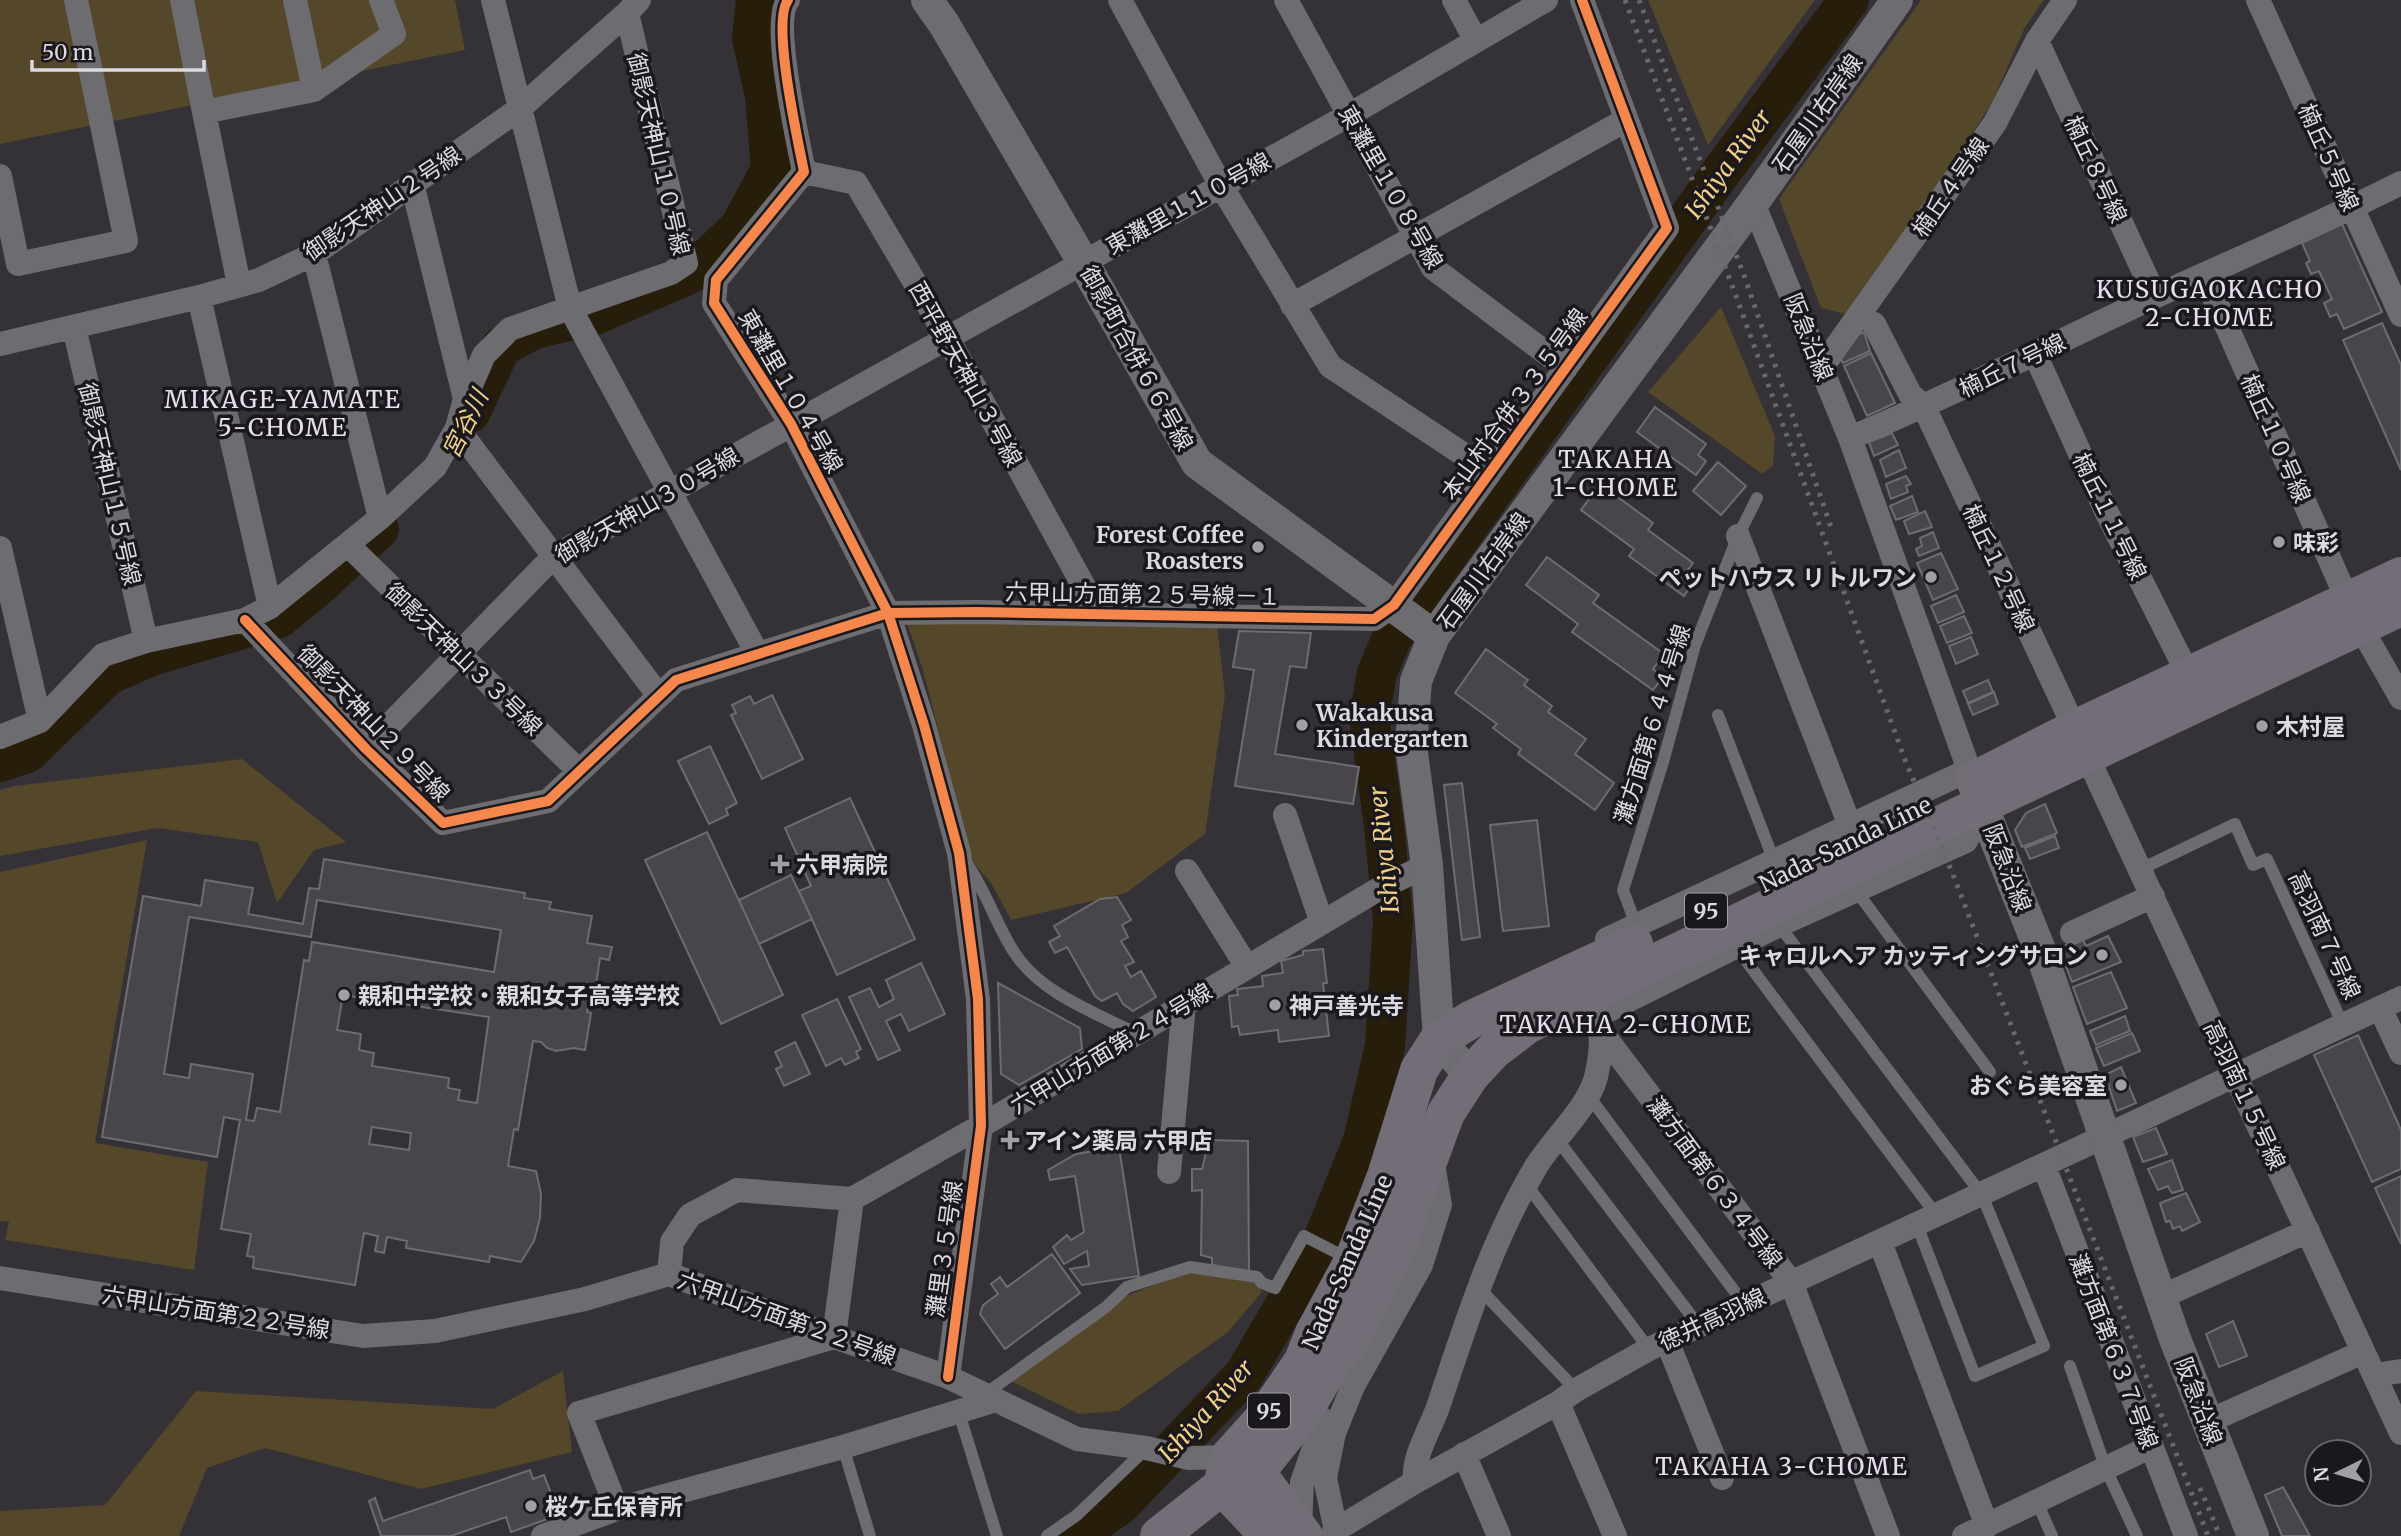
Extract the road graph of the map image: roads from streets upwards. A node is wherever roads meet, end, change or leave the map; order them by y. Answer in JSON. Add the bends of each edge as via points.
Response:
{"nodes":[{"id":1,"x":76,"y":0,"type":"edge"},
{"id":2,"x":182,"y":0,"type":"edge"},
{"id":3,"x":295,"y":0,"type":"edge"},
{"id":4,"x":381,"y":0,"type":"edge"},
{"id":5,"x":493,"y":0,"type":"edge"},
{"id":6,"x":789,"y":0,"type":"edge"},
{"id":7,"x":927,"y":0,"type":"edge"},
{"id":8,"x":1120,"y":0,"type":"edge"},
{"id":9,"x":1286,"y":0,"type":"edge"},
{"id":10,"x":1454,"y":0,"type":"edge"},
{"id":11,"x":1546,"y":0,"type":"edge"},
{"id":12,"x":1581,"y":0,"type":"edge"},
{"id":13,"x":1897,"y":0,"type":"edge"},
{"id":14,"x":2066,"y":0,"type":"edge"},
{"id":15,"x":2258,"y":0,"type":"edge"},
{"id":16,"x":633,"y":6,"type":"edge"},
{"id":17,"x":1476,"y":41,"type":"junction"},
{"id":18,"x":2036,"y":41,"type":"junction"},
{"id":19,"x":314,"y":90,"type":"junction"},
{"id":20,"x":519,"y":109,"type":"junction"},
{"id":21,"x":204,"y":112,"type":"junction"},
{"id":22,"x":1349,"y":115,"type":"junction"},
{"id":23,"x":1626,"y":120,"type":"junction"},
{"id":24,"x":804,"y":172,"type":"junction"},
{"id":25,"x":0,"y":176,"type":"edge"},
{"id":26,"x":412,"y":183,"type":"junction"},
{"id":27,"x":2401,"y":183,"type":"edge"},
{"id":28,"x":1220,"y":184,"type":"junction"},
{"id":29,"x":1753,"y":203,"type":"junction"},
{"id":30,"x":2352,"y":208,"type":"junction"},
{"id":31,"x":1416,"y":237,"type":"junction"},
{"id":32,"x":314,"y":254,"type":"junction"},
{"id":33,"x":1083,"y":262,"type":"junction"},
{"id":34,"x":2204,"y":275,"type":"junction"},
{"id":35,"x":239,"y":285,"type":"junction"},
{"id":36,"x":2155,"y":296,"type":"junction"},
{"id":37,"x":199,"y":297,"type":"junction"},
{"id":38,"x":1292,"y":305,"type":"junction"},
{"id":39,"x":570,"y":309,"type":"junction"},
{"id":40,"x":2401,"y":315,"type":"edge"},
{"id":41,"x":1874,"y":324,"type":"dead end"},
{"id":42,"x":74,"y":327,"type":"junction"},
{"id":43,"x":947,"y":337,"type":"junction"},
{"id":44,"x":0,"y":344,"type":"edge"},
{"id":45,"x":2035,"y":354,"type":"junction"},
{"id":46,"x":1822,"y":367,"type":"junction"},
{"id":47,"x":1566,"y":368,"type":"junction"},
{"id":48,"x":466,"y":399,"type":"junction"},
{"id":49,"x":1924,"y":407,"type":"junction"},
{"id":50,"x":791,"y":424,"type":"junction"},
{"id":51,"x":462,"y":434,"type":"junction"},
{"id":52,"x":1850,"y":438,"type":"junction"},
{"id":53,"x":1490,"y":472,"type":"junction"},
{"id":54,"x":670,"y":491,"type":"junction"},
{"id":55,"x":380,"y":518,"type":"junction"},
{"id":56,"x":1738,"y":537,"type":"road end"},
{"id":57,"x":0,"y":548,"type":"edge"},
{"id":58,"x":354,"y":551,"type":"junction"},
{"id":59,"x":553,"y":557,"type":"junction"},
{"id":60,"x":2401,"y":576,"type":"edge"},
{"id":61,"x":1394,"y":605,"type":"junction"},
{"id":62,"x":270,"y":607,"type":"junction"},
{"id":63,"x":2401,"y":607,"type":"edge"},
{"id":64,"x":888,"y":613,"type":"junction"},
{"id":65,"x":1099,"y":614,"type":"junction"},
{"id":66,"x":2354,"y":614,"type":"junction"},
{"id":67,"x":251,"y":626,"type":"junction"},
{"id":68,"x":1434,"y":636,"type":"junction"},
{"id":69,"x":146,"y":641,"type":"junction"},
{"id":70,"x":459,"y":653,"type":"junction"},
{"id":71,"x":757,"y":653,"type":"junction"},
{"id":72,"x":2189,"y":676,"type":"junction"},
{"id":73,"x":659,"y":696,"type":"junction"},
{"id":74,"x":2401,"y":698,"type":"edge"},
{"id":75,"x":40,"y":721,"type":"junction"},
{"id":76,"x":0,"y":737,"type":"edge"},
{"id":77,"x":2081,"y":743,"type":"junction"},
{"id":78,"x":366,"y":749,"type":"junction"},
{"id":79,"x":579,"y":771,"type":"junction"},
{"id":80,"x":1975,"y":785,"type":"junction"},
{"id":81,"x":1285,"y":815,"type":"dead end"},
{"id":82,"x":1850,"y":825,"type":"junction"},
{"id":83,"x":960,"y":853,"type":"joint"},
{"id":84,"x":1417,"y":870,"type":"junction"},
{"id":85,"x":1187,"y":871,"type":"dead end"},
{"id":86,"x":2153,"y":896,"type":"junction"},
{"id":87,"x":1322,"y":923,"type":"junction"},
{"id":88,"x":2072,"y":933,"type":"dead end"},
{"id":89,"x":1247,"y":967,"type":"junction"},
{"id":90,"x":1591,"y":1003,"type":"junction"},
{"id":91,"x":2390,"y":1003,"type":"edge"},
{"id":92,"x":1184,"y":1004,"type":"junction"},
{"id":93,"x":1439,"y":1039,"type":"junction"},
{"id":94,"x":2401,"y":1053,"type":"edge"},
{"id":95,"x":2235,"y":1074,"type":"junction"},
{"id":96,"x":1470,"y":1076,"type":"junction"},
{"id":97,"x":981,"y":1126,"type":"junction"},
{"id":98,"x":2105,"y":1135,"type":"junction"},
{"id":99,"x":1431,"y":1155,"type":"junction"},
{"id":100,"x":2044,"y":1166,"type":"junction"},
{"id":101,"x":1170,"y":1172,"type":"dead end"},
{"id":102,"x":852,"y":1199,"type":"junction"},
{"id":103,"x":2308,"y":1231,"type":"junction"},
{"id":104,"x":1880,"y":1242,"type":"junction"},
{"id":105,"x":669,"y":1274,"type":"junction"},
{"id":106,"x":0,"y":1278,"type":"edge"},
{"id":107,"x":1791,"y":1282,"type":"junction"},
{"id":108,"x":2161,"y":1297,"type":"junction"},
{"id":109,"x":834,"y":1338,"type":"junction"},
{"id":110,"x":1349,"y":1343,"type":"junction"},
{"id":111,"x":1658,"y":1345,"type":"junction"},
{"id":112,"x":2363,"y":1352,"type":"junction"},
{"id":113,"x":2401,"y":1371,"type":"edge"},
{"id":114,"x":2374,"y":1375,"type":"junction"},
{"id":115,"x":948,"y":1377,"type":"junction"},
{"id":116,"x":990,"y":1397,"type":"junction"},
{"id":117,"x":1567,"y":1397,"type":"junction"},
{"id":118,"x":2207,"y":1422,"type":"junction"},
{"id":119,"x":2401,"y":1433,"type":"edge"},
{"id":120,"x":2150,"y":1447,"type":"junction"},
{"id":121,"x":1464,"y":1454,"type":"junction"},
{"id":122,"x":1236,"y":1472,"type":"junction"},
{"id":123,"x":1722,"y":1478,"type":"dead end"},
{"id":124,"x":1415,"y":1482,"type":"junction"},
{"id":125,"x":617,"y":1509,"type":"junction"},
{"id":126,"x":1987,"y":1526,"type":"junction"},
{"id":127,"x":1309,"y":1534,"type":"edge"},
{"id":128,"x":543,"y":1536,"type":"edge"},
{"id":129,"x":1159,"y":1536,"type":"edge"},
{"id":130,"x":1499,"y":1536,"type":"edge"},
{"id":131,"x":1615,"y":1536,"type":"edge"},
{"id":132,"x":1888,"y":1536,"type":"edge"},
{"id":133,"x":1964,"y":1536,"type":"edge"},
{"id":134,"x":2186,"y":1536,"type":"edge"},
{"id":135,"x":2253,"y":1536,"type":"edge"}],
"edges":[{"from":1,"to":25,"type":"street","via":[[126,241],[18,264]]},
{"from":2,"to":21,"type":"street"},
{"from":3,"to":19,"type":"street"},
{"from":4,"to":19,"type":"street","via":[[394,34]]},
{"from":5,"to":20,"type":"street"},
{"from":6,"to":24,"type":"street","via":[[782,40]]},
{"from":7,"to":33,"type":"street","name":"御影町合併６６号線"},
{"from":8,"to":28,"type":"street"},
{"from":9,"to":22,"type":"street","name":"東灘里１０８号線"},
{"from":10,"to":17,"type":"street"},
{"from":11,"to":17,"type":"street","name":"東灘里１１０号線"},
{"from":12,"to":23,"type":"street"},
{"from":13,"to":29,"type":"street","name":"石屋川右岸線"},
{"from":14,"to":18,"type":"street","name":"楠丘４号線"},
{"from":15,"to":30,"type":"street","name":"楠丘５号線"},
{"from":16,"to":20,"type":"street","name":"御影天神山２号線"},
{"from":16,"to":39,"type":"street","name":"御影天神山１０号線","via":[[686,263],[671,273]]},
{"from":17,"to":22,"type":"street","name":"東灘里１１０号線"},
{"from":18,"to":36,"type":"street","name":"楠丘８号線"},
{"from":18,"to":46,"type":"street","name":"楠丘４号線","via":[[1995,122]]},
{"from":19,"to":21,"type":"street"},
{"from":20,"to":26,"type":"street","name":"御影天神山２号線"},
{"from":20,"to":39,"type":"street"},
{"from":21,"to":35,"type":"street"},
{"from":22,"to":28,"type":"street","name":"東灘里１１０号線"},
{"from":22,"to":31,"type":"street","name":"東灘里１０８号線"},
{"from":23,"to":31,"type":"street"},
{"from":23,"to":47,"type":"street","name":"本山村合併３３５号線","via":[[1667,228]]},
{"from":24,"to":43,"type":"street","name":"西平野天神山３号線","via":[[856,183]]},
{"from":24,"to":50,"type":"street","name":"東灘里１０４号線","via":[[716,280],[715,303]]},
{"from":26,"to":32,"type":"street","name":"御影天神山２号線"},
{"from":26,"to":48,"type":"street"},
{"from":27,"to":30,"type":"street","name":"楠丘７号線"},
{"from":28,"to":33,"type":"street","name":"東灘里１１０号線"},
{"from":28,"to":38,"type":"street"},
{"from":29,"to":46,"type":"street","name":"阪急沿線"},
{"from":29,"to":68,"type":"street","name":"石屋川右岸線"},
{"from":30,"to":34,"type":"street","name":"楠丘７号線"},
{"from":30,"to":40,"type":"street","name":"楠丘５号線"},
{"from":31,"to":38,"type":"street"},
{"from":31,"to":47,"type":"street","name":"東灘里１０８号線","via":[[1433,268]]},
{"from":32,"to":35,"type":"street","name":"御影天神山２号線"},
{"from":32,"to":55,"type":"street"},
{"from":33,"to":43,"type":"street","name":"東灘里１１０号線"},
{"from":33,"to":61,"type":"street","name":"御影町合併６６号線","via":[[1197,463]]},
{"from":34,"to":36,"type":"street","name":"楠丘７号線"},
{"from":34,"to":66,"type":"street","name":"楠丘１０号線"},
{"from":35,"to":37,"type":"street","name":"御影天神山２号線"},
{"from":36,"to":45,"type":"street","name":"楠丘７号線"},
{"from":37,"to":42,"type":"street","name":"御影天神山２号線"},
{"from":37,"to":62,"type":"street"},
{"from":38,"to":53,"type":"street","via":[[1330,366]]},
{"from":39,"to":48,"type":"street","name":"御影天神山１０号線","via":[[510,329],[484,355]]},
{"from":39,"to":54,"type":"street"},
{"from":41,"to":49,"type":"street","name":"楠丘１２号線","via":[[1910,394]]},
{"from":42,"to":44,"type":"street","name":"御影天神山２号線"},
{"from":42,"to":69,"type":"street","name":"御影天神山１５号線"},
{"from":43,"to":50,"type":"street","name":"東灘里１１０号線"},
{"from":43,"to":65,"type":"street","name":"西平野天神山３号線"},
{"from":45,"to":49,"type":"street","name":"楠丘７号線"},
{"from":45,"to":72,"type":"street","name":"楠丘１１号線","via":[[2106,511]]},
{"from":46,"to":52,"type":"street","name":"阪急沿線"},
{"from":47,"to":53,"type":"street","name":"本山村合併３３５号線"},
{"from":48,"to":51,"type":"street","name":"御影天神山１０号線"},
{"from":49,"to":52,"type":"street","name":"楠丘７号線"},
{"from":49,"to":77,"type":"street","name":"楠丘１２号線"},
{"from":50,"to":54,"type":"street","name":"御影天神山３０号線"},
{"from":50,"to":64,"type":"street","name":"東灘里１０４号線"},
{"from":51,"to":55,"type":"street","name":"御影天神山１０号線","via":[[435,467]]},
{"from":51,"to":59,"type":"street"},
{"from":52,"to":80,"type":"street","name":"阪急沿線"},
{"from":53,"to":61,"type":"street","name":"本山村合併３３５号線"},
{"from":54,"to":59,"type":"street","name":"御影天神山３０号線"},
{"from":54,"to":71,"type":"street"},
{"from":55,"to":58,"type":"street","name":"御影天神山１０号線"},
{"from":56,"to":82,"type":"street"},
{"from":57,"to":75,"type":"street"},
{"from":58,"to":62,"type":"street","name":"御影天神山１０号線"},
{"from":58,"to":70,"type":"street","name":"御影天神山３３号線"},
{"from":59,"to":70,"type":"street","name":"御影天神山３０号線"},
{"from":59,"to":73,"type":"street"},
{"from":60,"to":66,"type":"main road","name":"Nada-Sanda Line","number":"95"},
{"from":61,"to":65,"type":"street","name":"六甲山方面第２５号線－１","via":[[1374,619]]},
{"from":61,"to":68,"type":"street","name":"御影町合併６６号線"},
{"from":62,"to":67,"type":"street","name":"御影天神山１０号線"},
{"from":63,"to":66,"type":"main road","name":"Nada-Sanda Line","number":"95"},
{"from":64,"to":65,"type":"street","name":"六甲山方面第２５号線－１"},
{"from":64,"to":71,"type":"street","name":"御影天神山２９号線"},
{"from":64,"to":83,"type":"street","name":"東灘里１０４号線"},
{"from":66,"to":72,"type":"main road","name":"Nada-Sanda Line","number":"95"},
{"from":66,"to":74,"type":"street","name":"楠丘１０号線"},
{"from":66,"to":77,"type":"main road","name":"Nada-Sanda Line","number":"95"},
{"from":67,"to":69,"type":"street","name":"御影天神山１０号線"},
{"from":67,"to":78,"type":"street","name":"御影天神山２９号線"},
{"from":68,"to":84,"type":"street","name":"石屋川右岸線","via":[[1416,681],[1411,745]]},
{"from":69,"to":75,"type":"street","name":"御影天神山１０号線","via":[[103,655]]},
{"from":70,"to":78,"type":"street","name":"御影天神山３０号線"},
{"from":70,"to":79,"type":"street","name":"御影天神山３３号線"},
{"from":71,"to":73,"type":"street","name":"御影天神山２９号線","via":[[676,680]]},
{"from":72,"to":77,"type":"main road","name":"Nada-Sanda Line","number":"95"},
{"from":73,"to":79,"type":"street","name":"御影天神山２９号線"},
{"from":75,"to":76,"type":"street","name":"御影天神山１０号線"},
{"from":77,"to":80,"type":"main road","name":"Nada-Sanda Line","number":"95"},
{"from":77,"to":86,"type":"street","name":"高羽南１５号線"},
{"from":78,"to":79,"type":"street","name":"御影天神山２９号線","via":[[443,823],[548,801]]},
{"from":80,"to":82,"type":"street"},
{"from":80,"to":90,"type":"main road","name":"Nada-Sanda Line","number":"95","via":[[1780,877]]},
{"from":80,"to":90,"type":"street","via":[[1966,841],[1735,946]]},
{"from":80,"to":98,"type":"street","name":"阪急沿線"},
{"from":81,"to":87,"type":"street"},
{"from":82,"to":90,"type":"street","via":[[1582,950]]},
{"from":83,"to":97,"type":"street","name":"灘里３５号線","via":[[978,999]]},
{"from":84,"to":87,"type":"street","name":"六甲山方面第２４号線"},
{"from":84,"to":93,"type":"street","name":"石屋川右岸線"},
{"from":85,"to":89,"type":"street"},
{"from":86,"to":88,"type":"street"},
{"from":86,"to":95,"type":"street","name":"高羽南１５号線"},
{"from":87,"to":89,"type":"street","name":"六甲山方面第２４号線"},
{"from":89,"to":92,"type":"street","name":"六甲山方面第２４号線"},
{"from":90,"to":93,"type":"main road","name":"Nada-Sanda Line","number":"95","via":[[1472,1019]]},
{"from":90,"to":96,"type":"main road","name":"Nada-Sanda Line","number":"95","via":[[1527,1025]]},
{"from":90,"to":107,"type":"street","name":"灘方面第６３４号線"},
{"from":90,"to":124,"type":"street","via":[[1595,1079],[1588,1096],[1537,1165],[1495,1244],[1413,1470]]},
{"from":91,"to":94,"type":"street"},
{"from":91,"to":95,"type":"street","name":"徳井高羽線"},
{"from":92,"to":97,"type":"street","name":"六甲山方面第２４号線"},
{"from":92,"to":101,"type":"street"},
{"from":93,"to":96,"type":"street"},
{"from":93,"to":122,"type":"main road","name":"Nada-Sanda Line","number":"95","via":[[1419,1070],[1387,1175],[1351,1260],[1303,1361],[1264,1418]]},
{"from":95,"to":98,"type":"street","name":"徳井高羽線"},
{"from":95,"to":103,"type":"street","name":"高羽南１５号線"},
{"from":96,"to":99,"type":"main road","name":"Nada-Sanda Line","number":"95","via":[[1446,1113]]},
{"from":97,"to":102,"type":"street","name":"六甲山方面第２４号線"},
{"from":97,"to":115,"type":"street","name":"灘里３５号線"},
{"from":98,"to":100,"type":"street","name":"徳井高羽線"},
{"from":98,"to":108,"type":"street","name":"阪急沿線"},
{"from":99,"to":110,"type":"main road","name":"Nada-Sanda Line","number":"95","via":[[1394,1254]]},
{"from":99,"to":127,"type":"street","via":[[1440,1205],[1421,1265],[1353,1386],[1334,1433]]},
{"from":100,"to":104,"type":"street","name":"徳井高羽線"},
{"from":100,"to":120,"type":"street","name":"灘方面第６３７号線"},
{"from":102,"to":105,"type":"street","via":[[737,1190],[690,1215],[671,1241]]},
{"from":102,"to":109,"type":"street"},
{"from":103,"to":108,"type":"street"},
{"from":103,"to":112,"type":"street","name":"高羽南１５号線"},
{"from":104,"to":107,"type":"street","name":"徳井高羽線"},
{"from":104,"to":126,"type":"street"},
{"from":105,"to":106,"type":"street","name":"六甲山方面第２２号線","via":[[584,1299],[435,1331],[363,1336]]},
{"from":105,"to":109,"type":"street","name":"六甲山方面第２２号線"},
{"from":107,"to":111,"type":"street","name":"徳井高羽線"},
{"from":107,"to":132,"type":"street","name":"灘方面第６３４号線"},
{"from":108,"to":118,"type":"street","name":"阪急沿線"},
{"from":109,"to":115,"type":"street","name":"六甲山方面第２２号線"},
{"from":109,"to":125,"type":"street","via":[[579,1413]]},
{"from":110,"to":122,"type":"main road","name":"Nada-Sanda Line","number":"95","via":[[1301,1416]]},
{"from":110,"to":127,"type":"street","via":[[1301,1482]]},
{"from":111,"to":117,"type":"street","name":"徳井高羽線"},
{"from":111,"to":123,"type":"street"},
{"from":112,"to":114,"type":"street","name":"高羽南１５号線"},
{"from":112,"to":118,"type":"street"},
{"from":113,"to":114,"type":"street"},
{"from":114,"to":119,"type":"street","name":"高羽南１５号線"},
{"from":115,"to":116,"type":"street","name":"六甲山方面第２２号線"},
{"from":116,"to":122,"type":"street","name":"六甲山方面第２２号線","via":[[1077,1439],[1146,1448]]},
{"from":116,"to":125,"type":"street","via":[[959,1413]]},
{"from":117,"to":121,"type":"street","name":"徳井高羽線"},
{"from":117,"to":131,"type":"street"},
{"from":118,"to":135,"type":"street","name":"阪急沿線"},
{"from":120,"to":126,"type":"street"},
{"from":120,"to":134,"type":"street","name":"灘方面第６３７号線"},
{"from":121,"to":124,"type":"street","name":"徳井高羽線"},
{"from":121,"to":130,"type":"street"},
{"from":122,"to":127,"type":"main road"},
{"from":122,"to":129,"type":"main road","name":"Nada-Sanda Line","number":"95"},
{"from":124,"to":127,"type":"street","name":"徳井高羽線"},
{"from":125,"to":128,"type":"street"},
{"from":126,"to":133,"type":"street"}]}
